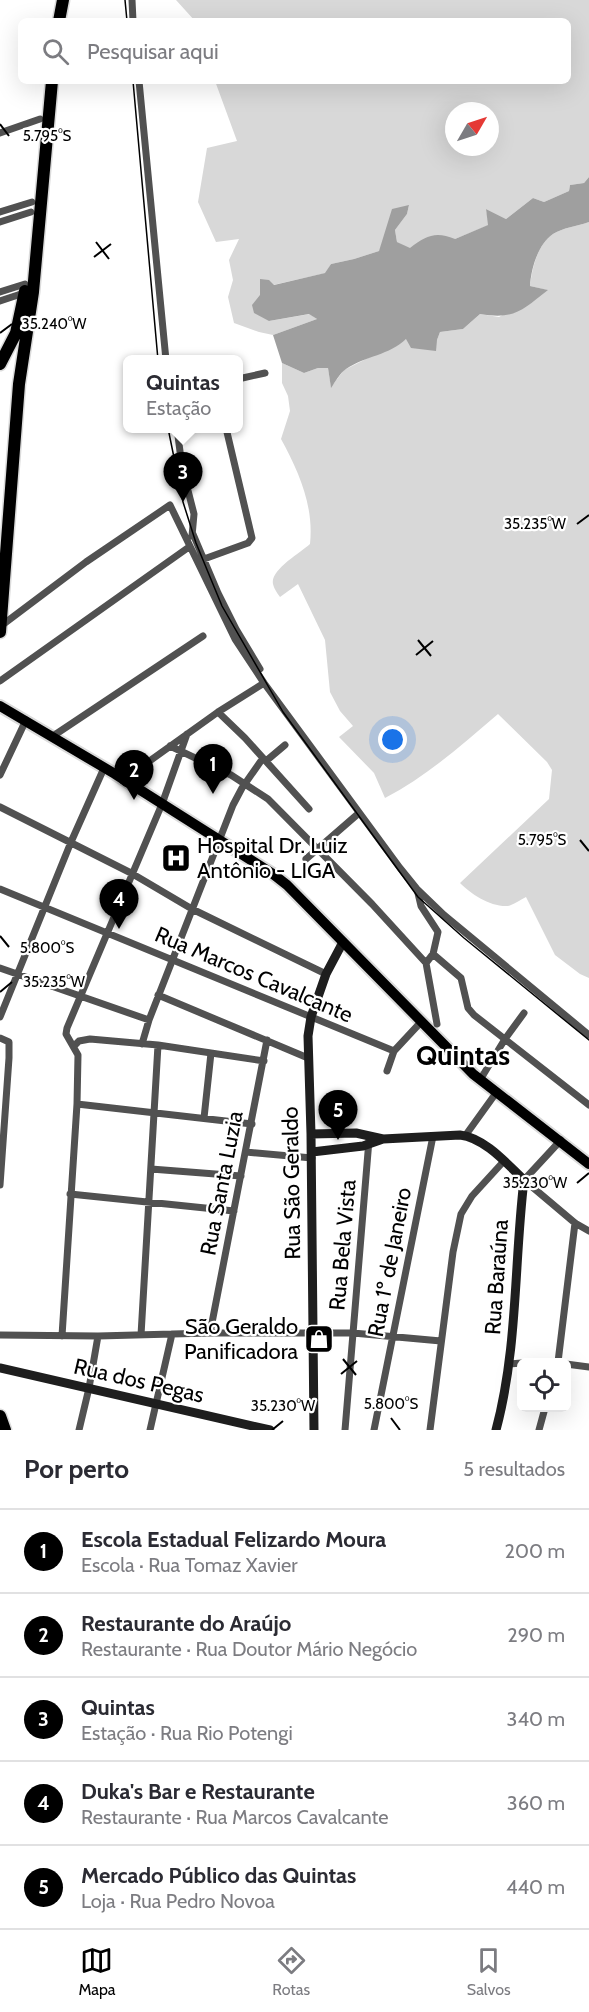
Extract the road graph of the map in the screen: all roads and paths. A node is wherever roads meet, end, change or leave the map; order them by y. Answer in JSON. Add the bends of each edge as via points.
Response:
{"nodes":[{"id":1,"x":55,"y":0,"type":"edge"},
{"id":2,"x":63,"y":0,"type":"edge"},
{"id":3,"x":132,"y":0,"type":"edge"},
{"id":4,"x":52,"y":18,"type":"edge"},
{"id":5,"x":60,"y":18,"type":"edge"},
{"id":6,"x":133,"y":18,"type":"edge"},
{"id":7,"x":44,"y":84,"type":"edge"},
{"id":8,"x":52,"y":84,"type":"edge"},
{"id":9,"x":138,"y":84,"type":"edge"},
{"id":10,"x":40,"y":119,"type":"junction"},
{"id":11,"x":0,"y":133,"type":"edge"},
{"id":12,"x":31,"y":207,"type":"junction"},
{"id":13,"x":0,"y":212,"type":"edge"},
{"id":14,"x":0,"y":222,"type":"edge"},
{"id":15,"x":25,"y":289,"type":"junction"},
{"id":16,"x":0,"y":292,"type":"edge"},
{"id":17,"x":0,"y":301,"type":"edge"},
{"id":18,"x":165,"y":355,"type":"edge"},
{"id":19,"x":0,"y":364,"type":"edge"},
{"id":20,"x":265,"y":373,"type":"dead end"},
{"id":21,"x":243,"y":378,"type":"edge"},
{"id":22,"x":178,"y":433,"type":"edge"},
{"id":23,"x":227,"y":433,"type":"edge"},
{"id":24,"x":5,"y":506,"type":"edge"},
{"id":25,"x":193,"y":534,"type":"junction"},
{"id":26,"x":189,"y":547,"type":"junction"},
{"id":27,"x":204,"y":559,"type":"junction"},
{"id":28,"x":1,"y":626,"type":"edge"},
{"id":29,"x":0,"y":632,"type":"edge"},
{"id":30,"x":203,"y":636,"type":"dead end"},
{"id":31,"x":0,"y":681,"type":"edge"},
{"id":32,"x":264,"y":683,"type":"junction"},
{"id":33,"x":274,"y":696,"type":"junction"},
{"id":34,"x":0,"y":700,"type":"edge"},
{"id":35,"x":0,"y":706,"type":"edge"},
{"id":36,"x":218,"y":712,"type":"junction"},
{"id":37,"x":26,"y":720,"type":"junction"},
{"id":38,"x":187,"y":734,"type":"junction"},
{"id":39,"x":53,"y":736,"type":"junction"},
{"id":40,"x":285,"y":745,"type":"dead end"},
{"id":41,"x":170,"y":746,"type":"junction"},
{"id":42,"x":180,"y":751,"type":"junction"},
{"id":43,"x":265,"y":760,"type":"junction"},
{"id":44,"x":104,"y":768,"type":"junction"},
{"id":45,"x":0,"y":775,"type":"edge"},
{"id":46,"x":123,"y":780,"type":"junction"},
{"id":47,"x":245,"y":783,"type":"junction"},
{"id":48,"x":162,"y":804,"type":"junction"},
{"id":49,"x":0,"y":807,"type":"edge"},
{"id":50,"x":309,"y":808,"type":"dead end"},
{"id":51,"x":359,"y":813,"type":"junction"},
{"id":52,"x":220,"y":840,"type":"junction"},
{"id":53,"x":71,"y":842,"type":"junction"},
{"id":54,"x":318,"y":848,"type":"junction"},
{"id":55,"x":306,"y":859,"type":"dead end"},
{"id":56,"x":131,"y":873,"type":"junction"},
{"id":57,"x":415,"y":887,"type":"junction"},
{"id":58,"x":0,"y":889,"type":"edge"},
{"id":59,"x":45,"y":906,"type":"junction"},
{"id":60,"x":192,"y":909,"type":"junction"},
{"id":61,"x":108,"y":932,"type":"junction"},
{"id":62,"x":343,"y":942,"type":"junction"},
{"id":63,"x":433,"y":954,"type":"junction"},
{"id":64,"x":172,"y":959,"type":"junction"},
{"id":65,"x":426,"y":963,"type":"junction"},
{"id":66,"x":0,"y":968,"type":"edge"},
{"id":67,"x":16,"y":973,"type":"junction"},
{"id":68,"x":326,"y":974,"type":"junction"},
{"id":69,"x":82,"y":995,"type":"junction"},
{"id":70,"x":158,"y":995,"type":"junction"},
{"id":71,"x":524,"y":1013,"type":"dead end"},
{"id":72,"x":0,"y":1017,"type":"edge"},
{"id":73,"x":311,"y":1017,"type":"junction"},
{"id":74,"x":148,"y":1020,"type":"junction"},
{"id":75,"x":420,"y":1022,"type":"junction"},
{"id":76,"x":437,"y":1024,"type":"dead end"},
{"id":77,"x":589,"y":1035,"type":"edge"},
{"id":78,"x":0,"y":1038,"type":"edge"},
{"id":79,"x":505,"y":1039,"type":"junction"},
{"id":80,"x":267,"y":1040,"type":"junction"},
{"id":81,"x":142,"y":1044,"type":"junction"},
{"id":82,"x":158,"y":1045,"type":"junction"},
{"id":83,"x":74,"y":1046,"type":"junction"},
{"id":84,"x":394,"y":1051,"type":"junction"},
{"id":85,"x":211,"y":1053,"type":"junction"},
{"id":86,"x":308,"y":1058,"type":"junction"},
{"id":87,"x":264,"y":1061,"type":"junction"},
{"id":88,"x":387,"y":1071,"type":"dead end"},
{"id":89,"x":480,"y":1080,"type":"junction"},
{"id":90,"x":496,"y":1093,"type":"junction"},
{"id":91,"x":77,"y":1104,"type":"junction"},
{"id":92,"x":589,"y":1105,"type":"edge"},
{"id":93,"x":153,"y":1113,"type":"junction"},
{"id":94,"x":204,"y":1118,"type":"junction"},
{"id":95,"x":252,"y":1124,"type":"junction"},
{"id":96,"x":311,"y":1134,"type":"junction"},
{"id":97,"x":433,"y":1136,"type":"junction"},
{"id":98,"x":465,"y":1136,"type":"junction"},
{"id":99,"x":368,"y":1139,"type":"junction"},
{"id":100,"x":561,"y":1140,"type":"junction"},
{"id":101,"x":246,"y":1152,"type":"junction"},
{"id":102,"x":312,"y":1155,"type":"junction"},
{"id":103,"x":1,"y":1158,"type":"edge"},
{"id":104,"x":504,"y":1161,"type":"junction"},
{"id":105,"x":589,"y":1164,"type":"edge"},
{"id":106,"x":151,"y":1168,"type":"junction"},
{"id":107,"x":241,"y":1176,"type":"junction"},
{"id":108,"x":524,"y":1180,"type":"junction"},
{"id":109,"x":0,"y":1185,"type":"edge"},
{"id":110,"x":70,"y":1194,"type":"junction"},
{"id":111,"x":148,"y":1203,"type":"junction"},
{"id":112,"x":234,"y":1211,"type":"junction"},
{"id":113,"x":575,"y":1222,"type":"junction"},
{"id":114,"x":589,"y":1231,"type":"edge"},
{"id":115,"x":210,"y":1333,"type":"junction"},
{"id":116,"x":313,"y":1333,"type":"junction"},
{"id":117,"x":353,"y":1333,"type":"junction"},
{"id":118,"x":172,"y":1334,"type":"junction"},
{"id":119,"x":0,"y":1335,"type":"edge"},
{"id":120,"x":141,"y":1335,"type":"junction"},
{"id":121,"x":62,"y":1336,"type":"junction"},
{"id":122,"x":98,"y":1336,"type":"junction"},
{"id":123,"x":393,"y":1336,"type":"junction"},
{"id":124,"x":441,"y":1341,"type":"junction"},
{"id":125,"x":558,"y":1358,"type":"edge"},
{"id":126,"x":517,"y":1363,"type":"edge"},
{"id":127,"x":510,"y":1364,"type":"junction"},
{"id":128,"x":571,"y":1365,"type":"edge"},
{"id":129,"x":589,"y":1367,"type":"edge"},
{"id":130,"x":0,"y":1368,"type":"edge"},
{"id":131,"x":89,"y":1388,"type":"junction"},
{"id":132,"x":156,"y":1403,"type":"junction"},
{"id":133,"x":544,"y":1412,"type":"edge"},
{"id":134,"x":0,"y":1416,"type":"edge"},
{"id":135,"x":5,"y":1430,"type":"edge"},
{"id":136,"x":79,"y":1430,"type":"edge"},
{"id":137,"x":150,"y":1430,"type":"edge"},
{"id":138,"x":270,"y":1430,"type":"edge"},
{"id":139,"x":314,"y":1430,"type":"edge"},
{"id":140,"x":345,"y":1430,"type":"edge"},
{"id":141,"x":374,"y":1430,"type":"edge"},
{"id":142,"x":430,"y":1430,"type":"edge"},
{"id":143,"x":496,"y":1430,"type":"edge"},
{"id":144,"x":539,"y":1430,"type":"edge"}],
"edges":[{"from":1,"to":4,"type":"highway"},
{"from":2,"to":5,"type":"highway"},
{"from":3,"to":6,"type":"street"},
{"from":7,"to":10,"type":"highway"},
{"from":8,"to":24,"type":"highway","via":[[33,292]]},
{"from":9,"to":18,"type":"street"},
{"from":10,"to":11,"type":"street"},
{"from":10,"to":12,"type":"highway"},
{"from":12,"to":13,"type":"street"},
{"from":12,"to":14,"type":"street"},
{"from":12,"to":15,"type":"highway"},
{"from":15,"to":16,"type":"street"},
{"from":15,"to":17,"type":"street"},
{"from":15,"to":19,"type":"highway","via":[[16,333]]},
{"from":20,"to":21,"type":"street"},
{"from":22,"to":25,"type":"street","via":[[194,514]]},
{"from":23,"to":27,"type":"street","via":[[252,538]]},
{"from":24,"to":28,"type":"highway"},
{"from":25,"to":26,"type":"street"},
{"from":25,"to":27,"type":"street"},
{"from":26,"to":28,"type":"street","via":[[170,506]]},
{"from":26,"to":31,"type":"street"},
{"from":26,"to":32,"type":"street","via":[[226,623]]},
{"from":27,"to":33,"type":"street","via":[[233,624]]},
{"from":28,"to":29,"type":"highway"},
{"from":30,"to":39,"type":"street"},
{"from":32,"to":33,"type":"street"},
{"from":32,"to":36,"type":"street"},
{"from":33,"to":51,"type":"street"},
{"from":34,"to":37,"type":"main road"},
{"from":35,"to":37,"type":"main road"},
{"from":36,"to":38,"type":"street"},
{"from":36,"to":43,"type":"street"},
{"from":37,"to":39,"type":"main road"},
{"from":37,"to":45,"type":"street"},
{"from":38,"to":41,"type":"street"},
{"from":38,"to":42,"type":"street"},
{"from":39,"to":44,"type":"main road"},
{"from":40,"to":43,"type":"street"},
{"from":41,"to":42,"type":"street"},
{"from":41,"to":46,"type":"street"},
{"from":42,"to":47,"type":"street"},
{"from":42,"to":48,"type":"street"},
{"from":43,"to":47,"type":"street"},
{"from":43,"to":50,"type":"street"},
{"from":44,"to":46,"type":"main road"},
{"from":44,"to":53,"type":"street"},
{"from":46,"to":48,"type":"main road"},
{"from":47,"to":52,"type":"street"},
{"from":47,"to":54,"type":"street","via":[[268,799]]},
{"from":48,"to":52,"type":"main road"},
{"from":48,"to":56,"type":"street"},
{"from":49,"to":53,"type":"street"},
{"from":51,"to":54,"type":"street"},
{"from":51,"to":57,"type":"street"},
{"from":52,"to":60,"type":"street"},
{"from":52,"to":62,"type":"main road","via":[[287,885]]},
{"from":53,"to":56,"type":"street"},
{"from":53,"to":59,"type":"street"},
{"from":54,"to":55,"type":"street"},
{"from":54,"to":65,"type":"street"},
{"from":56,"to":60,"type":"street"},
{"from":56,"to":61,"type":"street"},
{"from":57,"to":63,"type":"street","via":[[421,906],[438,932]]},
{"from":57,"to":77,"type":"street"},
{"from":58,"to":59,"type":"street","name":"Rua Marcos Cavalcante"},
{"from":59,"to":61,"type":"street","name":"Rua Marcos Cavalcante"},
{"from":59,"to":67,"type":"street"},
{"from":60,"to":64,"type":"street"},
{"from":60,"to":68,"type":"street"},
{"from":61,"to":64,"type":"street","name":"Rua Marcos Cavalcante"},
{"from":61,"to":69,"type":"street"},
{"from":62,"to":68,"type":"street","name":"Rua São Geraldo"},
{"from":62,"to":75,"type":"main road"},
{"from":63,"to":65,"type":"street"},
{"from":63,"to":79,"type":"street","via":[[460,978],[470,1012]]},
{"from":64,"to":70,"type":"street"},
{"from":64,"to":73,"type":"street","name":"Rua Marcos Cavalcante"},
{"from":65,"to":76,"type":"street"},
{"from":66,"to":67,"type":"street"},
{"from":67,"to":69,"type":"street"},
{"from":67,"to":72,"type":"street"},
{"from":68,"to":73,"type":"street","name":"Rua São Geraldo"},
{"from":69,"to":74,"type":"street"},
{"from":69,"to":83,"type":"street","via":[[67,1028]]},
{"from":70,"to":74,"type":"street"},
{"from":70,"to":80,"type":"street"},
{"from":71,"to":79,"type":"street"},
{"from":73,"to":84,"type":"street","name":"Rua Marcos Cavalcante"},
{"from":73,"to":86,"type":"street","name":"Rua São Geraldo"},
{"from":74,"to":81,"type":"street"},
{"from":75,"to":84,"type":"street"},
{"from":75,"to":89,"type":"main road"},
{"from":78,"to":103,"type":"street","via":[[9,1042]]},
{"from":79,"to":89,"type":"street"},
{"from":79,"to":92,"type":"street"},
{"from":80,"to":86,"type":"street"},
{"from":80,"to":87,"type":"street","name":"Rua Santa Luzia"},
{"from":81,"to":82,"type":"street"},
{"from":81,"to":83,"type":"street","via":[[90,1039]]},
{"from":82,"to":85,"type":"street"},
{"from":82,"to":93,"type":"street"},
{"from":83,"to":91,"type":"street","via":[[78,1054]]},
{"from":84,"to":88,"type":"street"},
{"from":85,"to":87,"type":"street"},
{"from":85,"to":94,"type":"street"},
{"from":86,"to":96,"type":"street","name":"Rua São Geraldo"},
{"from":87,"to":95,"type":"street","name":"Rua Santa Luzia"},
{"from":89,"to":90,"type":"main road"},
{"from":90,"to":98,"type":"street"},
{"from":90,"to":100,"type":"main road"},
{"from":91,"to":93,"type":"street"},
{"from":91,"to":110,"type":"street"},
{"from":93,"to":94,"type":"street"},
{"from":93,"to":106,"type":"street"},
{"from":94,"to":95,"type":"street"},
{"from":95,"to":101,"type":"street","name":"Rua Santa Luzia"},
{"from":96,"to":99,"type":"street"},
{"from":96,"to":102,"type":"street","name":"Rua São Geraldo"},
{"from":97,"to":98,"type":"street"},
{"from":97,"to":99,"type":"street"},
{"from":97,"to":123,"type":"street","name":"Rua 1º de Janeiro"},
{"from":98,"to":104,"type":"street"},
{"from":99,"to":102,"type":"street"},
{"from":99,"to":117,"type":"street","name":"Rua Bela Vista"},
{"from":100,"to":105,"type":"main road"},
{"from":100,"to":108,"type":"street"},
{"from":101,"to":102,"type":"street"},
{"from":101,"to":107,"type":"street","name":"Rua Santa Luzia"},
{"from":102,"to":116,"type":"street","name":"Rua São Geraldo"},
{"from":103,"to":109,"type":"street"},
{"from":104,"to":108,"type":"street"},
{"from":104,"to":124,"type":"street","via":[[461,1214]]},
{"from":106,"to":107,"type":"street"},
{"from":106,"to":111,"type":"street"},
{"from":107,"to":112,"type":"street","name":"Rua Santa Luzia"},
{"from":108,"to":113,"type":"street"},
{"from":108,"to":127,"type":"street","name":"Rua Baraúna"},
{"from":110,"to":111,"type":"street"},
{"from":110,"to":121,"type":"street"},
{"from":111,"to":112,"type":"street"},
{"from":111,"to":120,"type":"street"},
{"from":112,"to":115,"type":"street","name":"Rua Santa Luzia"},
{"from":113,"to":114,"type":"street"},
{"from":113,"to":125,"type":"street"},
{"from":115,"to":116,"type":"street"},
{"from":115,"to":118,"type":"street"},
{"from":116,"to":117,"type":"street"},
{"from":116,"to":139,"type":"street","name":"Rua São Geraldo"},
{"from":117,"to":123,"type":"street"},
{"from":117,"to":140,"type":"street","name":"Rua Bela Vista"},
{"from":118,"to":120,"type":"street"},
{"from":118,"to":132,"type":"street"},
{"from":119,"to":121,"type":"street"},
{"from":120,"to":122,"type":"street"},
{"from":121,"to":122,"type":"street"},
{"from":122,"to":131,"type":"street"},
{"from":123,"to":124,"type":"street"},
{"from":123,"to":141,"type":"street","name":"Rua 1º de Janeiro"},
{"from":124,"to":142,"type":"street"},
{"from":126,"to":127,"type":"street"},
{"from":127,"to":143,"type":"street","name":"Rua Baraúna"},
{"from":128,"to":129,"type":"street"},
{"from":130,"to":131,"type":"street","name":"Rua dos Pegas"},
{"from":131,"to":132,"type":"street","name":"Rua dos Pegas"},
{"from":131,"to":136,"type":"street"},
{"from":132,"to":137,"type":"street"},
{"from":132,"to":138,"type":"street","name":"Rua dos Pegas"},
{"from":133,"to":144,"type":"street"},
{"from":134,"to":135,"type":"highway"}]}
